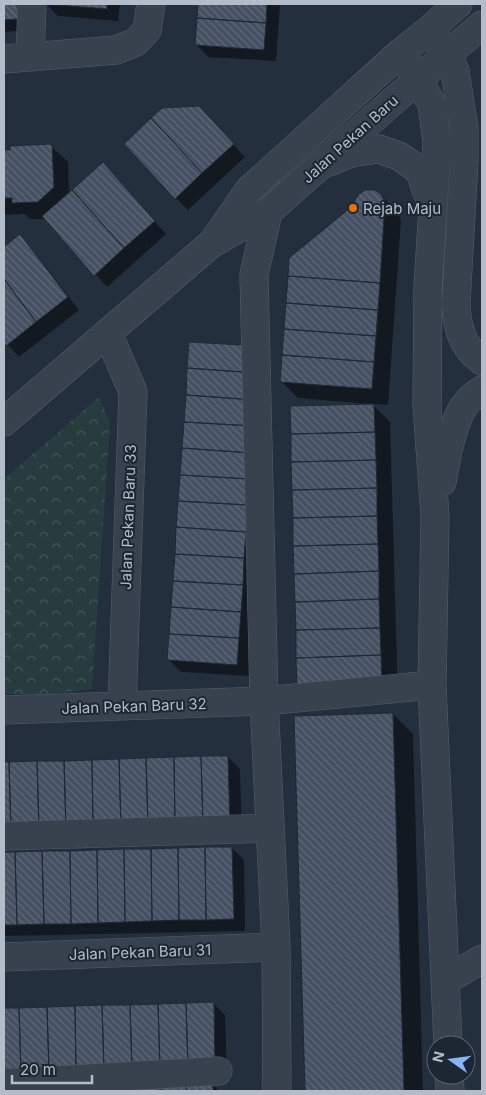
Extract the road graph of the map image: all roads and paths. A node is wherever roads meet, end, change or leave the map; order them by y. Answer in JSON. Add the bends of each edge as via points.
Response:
{"nodes":[{"id":1,"x":32,"y":4,"type":"edge"},
{"id":2,"x":151,"y":4,"type":"edge"},
{"id":3,"x":458,"y":4,"type":"edge"},
{"id":4,"x":482,"y":25,"type":"edge"},
{"id":5,"x":429,"y":30,"type":"junction"},
{"id":6,"x":400,"y":52,"type":"junction"},
{"id":7,"x":448,"y":55,"type":"junction"},
{"id":8,"x":17,"y":58,"type":"edge"},
{"id":9,"x":418,"y":79,"type":"junction"},
{"id":10,"x":321,"y":165,"type":"junction"},
{"id":11,"x":434,"y":211,"type":"junction"},
{"id":12,"x":268,"y":212,"type":"junction"},
{"id":13,"x":211,"y":244,"type":"junction"},
{"id":14,"x":108,"y":333,"type":"junction"},
{"id":15,"x":482,"y":361,"type":"edge"},
{"id":16,"x":482,"y":390,"type":"edge"},
{"id":17,"x":4,"y":422,"type":"edge"},
{"id":18,"x":435,"y":516,"type":"junction"},
{"id":19,"x":432,"y":685,"type":"junction"},
{"id":20,"x":264,"y":702,"type":"junction"},
{"id":21,"x":122,"y":706,"type":"junction"},
{"id":22,"x":4,"y":710,"type":"edge"},
{"id":23,"x":270,"y":828,"type":"junction"},
{"id":24,"x":4,"y":836,"type":"edge"},
{"id":25,"x":276,"y":947,"type":"junction"},
{"id":26,"x":4,"y":957,"type":"edge"},
{"id":27,"x":482,"y":959,"type":"edge"},
{"id":28,"x":445,"y":981,"type":"junction"},
{"id":29,"x":448,"y":1035,"type":"edge"},
{"id":30,"x":218,"y":1071,"type":"dead end"},
{"id":31,"x":4,"y":1082,"type":"edge"},
{"id":32,"x":277,"y":1091,"type":"edge"}],
"edges":[{"from":1,"to":8,"type":"street"},
{"from":2,"to":8,"type":"street","via":[[147,30],[136,42],[116,50]]},
{"from":3,"to":5,"type":"street","name":"Jalan Pekan Baru"},
{"from":4,"to":7,"type":"street","name":"Jalan Pekan Baru"},
{"from":5,"to":6,"type":"street","name":"Jalan Pekan Baru"},
{"from":5,"to":7,"type":"street"},
{"from":6,"to":9,"type":"street"},
{"from":6,"to":13,"type":"street","name":"Jalan Pekan Baru","via":[[249,190]]},
{"from":7,"to":9,"type":"street","name":"Jalan Pekan Baru"},
{"from":7,"to":15,"type":"street","via":[[455,71],[464,129],[457,323],[462,340]]},
{"from":9,"to":10,"type":"street","name":"Jalan Pekan Baru"},
{"from":9,"to":11,"type":"street","via":[[432,104],[437,142]]},
{"from":10,"to":11,"type":"street","via":[[351,153],[378,149],[399,156],[419,170]]},
{"from":10,"to":12,"type":"street","name":"Jalan Pekan Baru"},
{"from":11,"to":18,"type":"street","via":[[428,288],[427,406]]},
{"from":12,"to":13,"type":"street","name":"Jalan Pekan Baru"},
{"from":12,"to":20,"type":"street","via":[[254,275]]},
{"from":13,"to":14,"type":"street","name":"Jalan Pekan Baru"},
{"from":14,"to":17,"type":"street","name":"Jalan Pekan Baru"},
{"from":14,"to":21,"type":"street","name":"Jalan Pekan Baru 33","via":[[133,392]]},
{"from":16,"to":18,"type":"street","via":[[462,408],[446,460]]},
{"from":18,"to":19,"type":"street"},
{"from":19,"to":20,"type":"street","name":"Jalan Pekan Baru 32"},
{"from":19,"to":28,"type":"street"},
{"from":20,"to":21,"type":"street","name":"Jalan Pekan Baru 32"},
{"from":20,"to":23,"type":"street"},
{"from":21,"to":22,"type":"street","name":"Jalan Pekan Baru 32"},
{"from":23,"to":24,"type":"street"},
{"from":23,"to":25,"type":"street"},
{"from":25,"to":26,"type":"street","name":"Jalan Pekan Baru 31"},
{"from":25,"to":32,"type":"street"},
{"from":27,"to":28,"type":"street"},
{"from":28,"to":29,"type":"street"},
{"from":30,"to":31,"type":"street"}]}
